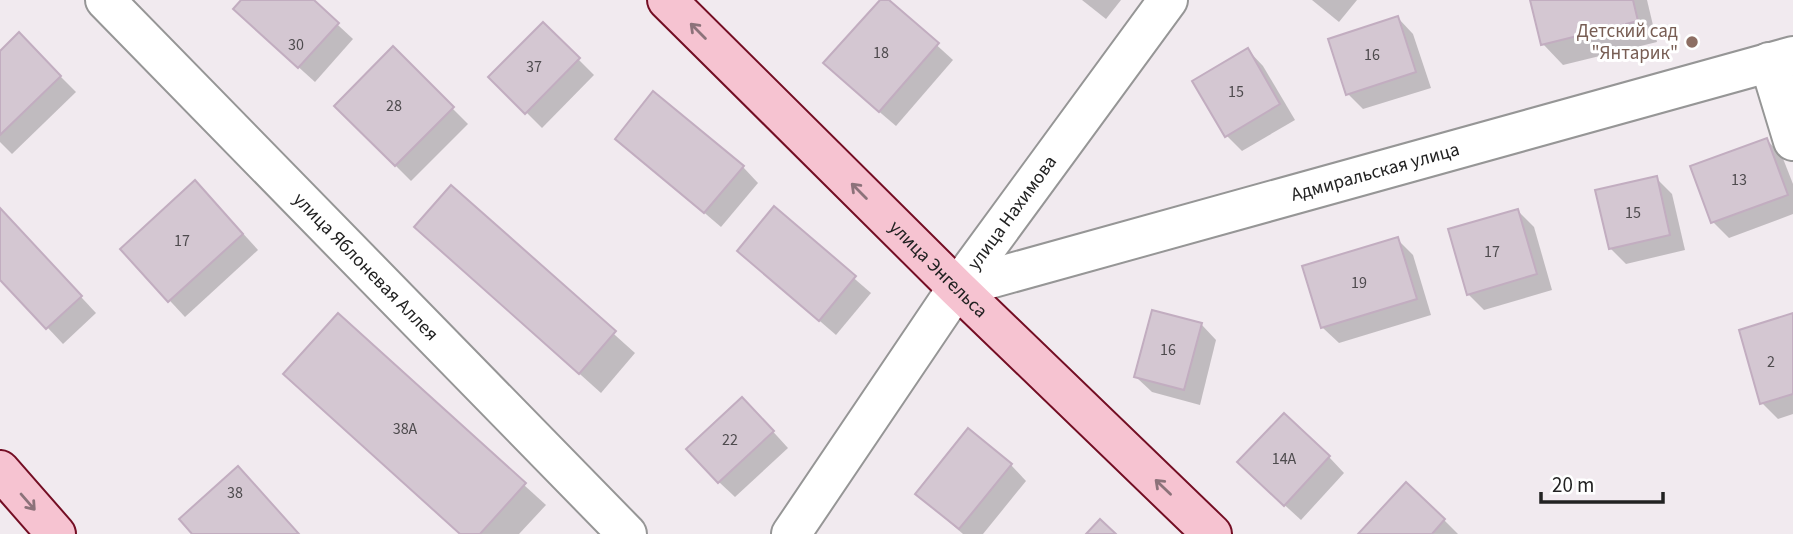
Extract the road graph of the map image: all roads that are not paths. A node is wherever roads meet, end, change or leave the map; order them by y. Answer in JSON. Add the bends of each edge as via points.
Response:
{"nodes":[{"id":1,"x":105,"y":0,"type":"edge"},
{"id":2,"x":667,"y":0,"type":"edge"},
{"id":3,"x":1168,"y":0,"type":"edge"},
{"id":4,"x":1781,"y":59,"type":"edge"},
{"id":5,"x":1793,"y":141,"type":"edge"},
{"id":6,"x":957,"y":288,"type":"junction"},
{"id":7,"x":0,"y":470,"type":"edge"},
{"id":8,"x":56,"y":534,"type":"edge"},
{"id":9,"x":627,"y":534,"type":"edge"},
{"id":10,"x":791,"y":534,"type":"edge"},
{"id":11,"x":1212,"y":534,"type":"edge"}],
"edges":[{"from":1,"to":9,"type":"street","name":"улица Яблоневая Аллея"},
{"from":6,"to":2,"type":"street","name":"улица Энгельса","one_way":true},
{"from":3,"to":6,"type":"street","name":"улица Нахимова"},
{"from":4,"to":5,"type":"street"},
{"from":4,"to":6,"type":"street","name":"Адмиральская улица"},
{"from":6,"to":10,"type":"street","name":"улица Нахимова"},
{"from":11,"to":6,"type":"street","name":"улица Энгельса","one_way":true},
{"from":7,"to":8,"type":"street","one_way":true}]}
